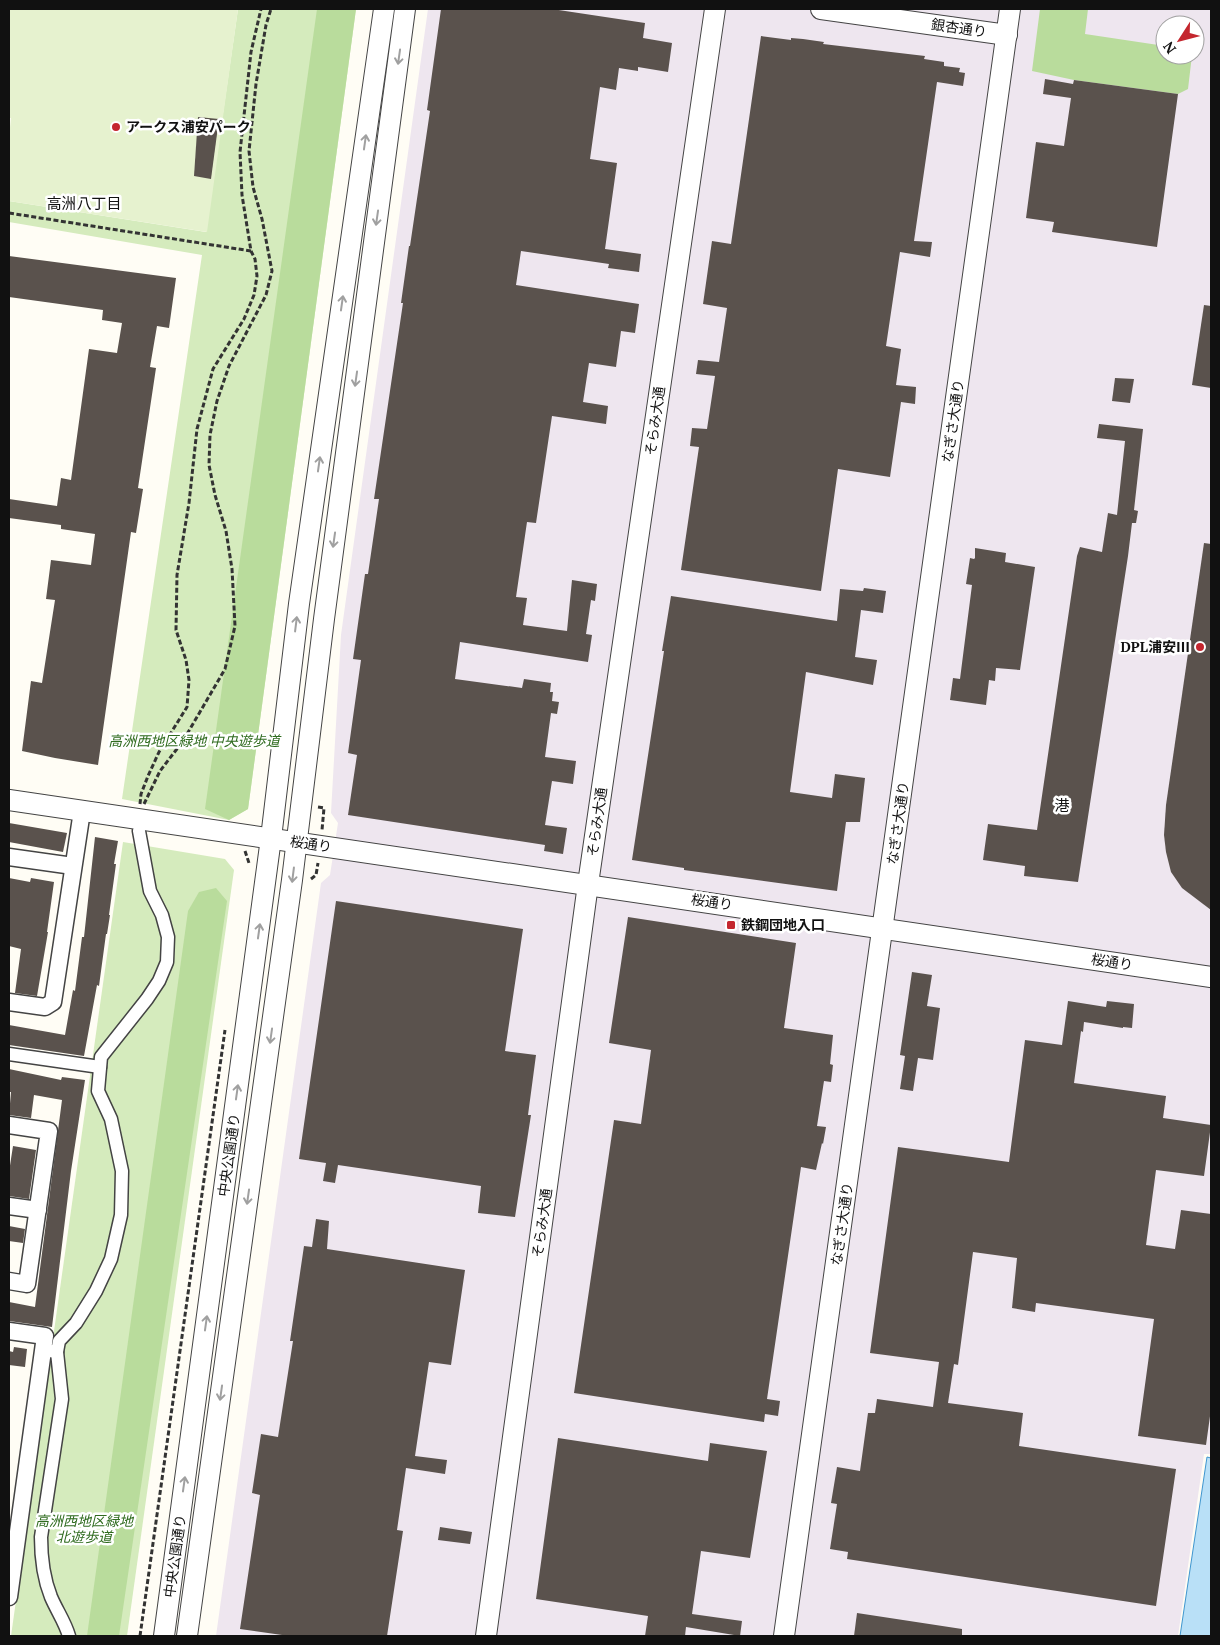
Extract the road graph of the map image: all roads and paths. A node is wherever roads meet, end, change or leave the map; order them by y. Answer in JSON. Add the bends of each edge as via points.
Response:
{"nodes":[{"id":1,"x":261,"y":9,"type":"edge"},
{"id":2,"x":271,"y":9,"type":"edge"},
{"id":3,"x":384,"y":9,"type":"edge"},
{"id":4,"x":405,"y":9,"type":"edge"},
{"id":5,"x":715,"y":9,"type":"edge"},
{"id":6,"x":822,"y":9,"type":"edge"},
{"id":7,"x":1010,"y":9,"type":"edge"},
{"id":8,"x":1006,"y":35,"type":"junction"},
{"id":9,"x":9,"y":212,"type":"edge"},
{"id":10,"x":251,"y":251,"type":"junction"},
{"id":11,"x":9,"y":800,"type":"edge"},
{"id":12,"x":82,"y":811,"type":"junction"},
{"id":13,"x":139,"y":831,"type":"dead end"},
{"id":14,"x":271,"y":838,"type":"junction"},
{"id":15,"x":297,"y":842,"type":"junction"},
{"id":16,"x":9,"y":858,"type":"edge"},
{"id":17,"x":73,"y":866,"type":"junction"},
{"id":18,"x":588,"y":884,"type":"junction"},
{"id":19,"x":883,"y":927,"type":"junction"},
{"id":20,"x":1211,"y":977,"type":"edge"},
{"id":21,"x":9,"y":1002,"type":"edge"},
{"id":22,"x":226,"y":1030,"type":"dead end"},
{"id":23,"x":9,"y":1054,"type":"edge"},
{"id":24,"x":100,"y":1067,"type":"junction"},
{"id":25,"x":9,"y":1125,"type":"edge"},
{"id":26,"x":9,"y":1206,"type":"edge"},
{"id":27,"x":38,"y":1210,"type":"junction"},
{"id":28,"x":9,"y":1281,"type":"edge"},
{"id":29,"x":9,"y":1331,"type":"edge"},
{"id":30,"x":50,"y":1351,"type":"junction"},
{"id":31,"x":9,"y":1595,"type":"edge"},
{"id":32,"x":69,"y":1636,"type":"edge"},
{"id":33,"x":140,"y":1636,"type":"edge"},
{"id":34,"x":164,"y":1636,"type":"edge"},
{"id":35,"x":187,"y":1636,"type":"edge"},
{"id":36,"x":486,"y":1636,"type":"edge"},
{"id":37,"x":784,"y":1636,"type":"edge"}],
"edges":[{"from":1,"to":10,"type":"path","via":[[251,52],[240,152],[242,195]]},
{"from":2,"to":10,"type":"path","via":[[256,84],[249,151],[253,187],[272,271],[266,295],[229,366],[210,435],[210,465],[232,569],[235,626],[225,668],[183,741],[160,771],[142,807],[141,794],[148,776],[187,708],[188,674],[176,630],[177,575],[197,429],[214,369],[244,319],[254,295],[257,276]]},
{"from":14,"to":3,"type":"street","name":"中央公園通り","one_way":true,"via":[[290,673]]},
{"from":4,"to":15,"type":"street","name":"中央公園通り","one_way":true},
{"from":5,"to":18,"type":"street","name":"そらみ大通"},
{"from":6,"to":8,"type":"street","name":"銀杏通り"},
{"from":7,"to":8,"type":"street","name":"なぎさ大通り"},
{"from":8,"to":19,"type":"street","name":"なぎさ大通り"},
{"from":9,"to":10,"type":"path"},
{"from":11,"to":12,"type":"street","name":"桜通り"},
{"from":12,"to":14,"type":"street","name":"桜通り"},
{"from":12,"to":17,"type":"street"},
{"from":13,"to":24,"type":"street","via":[[150,891],[168,937],[167,962],[147,1000],[100,1057]]},
{"from":14,"to":15,"type":"street","name":"桜通り"},
{"from":34,"to":14,"type":"street","name":"中央公園通り","one_way":true},
{"from":15,"to":18,"type":"street","name":"桜通り"},
{"from":15,"to":35,"type":"street","name":"中央公園通り","one_way":true},
{"from":16,"to":17,"type":"street"},
{"from":17,"to":21,"type":"street","via":[[53,1002],[45,1007]]},
{"from":18,"to":19,"type":"street","name":"桜通り"},
{"from":18,"to":36,"type":"street","name":"そらみ大通"},
{"from":19,"to":20,"type":"street","name":"桜通り"},
{"from":19,"to":37,"type":"street","name":"なぎさ大通り"},
{"from":22,"to":33,"type":"path"},
{"from":23,"to":24,"type":"street"},
{"from":24,"to":30,"type":"street","via":[[98,1091],[111,1119],[122,1171],[121,1215],[111,1259],[96,1291],[76,1323]]},
{"from":25,"to":27,"type":"street","via":[[49,1131]]},
{"from":26,"to":27,"type":"street"},
{"from":27,"to":28,"type":"street","via":[[27,1284]]},
{"from":29,"to":30,"type":"street","via":[[45,1336]]},
{"from":30,"to":31,"type":"street"},
{"from":30,"to":32,"type":"street","via":[[62,1399],[41,1536],[41,1557],[47,1585]]}]}
